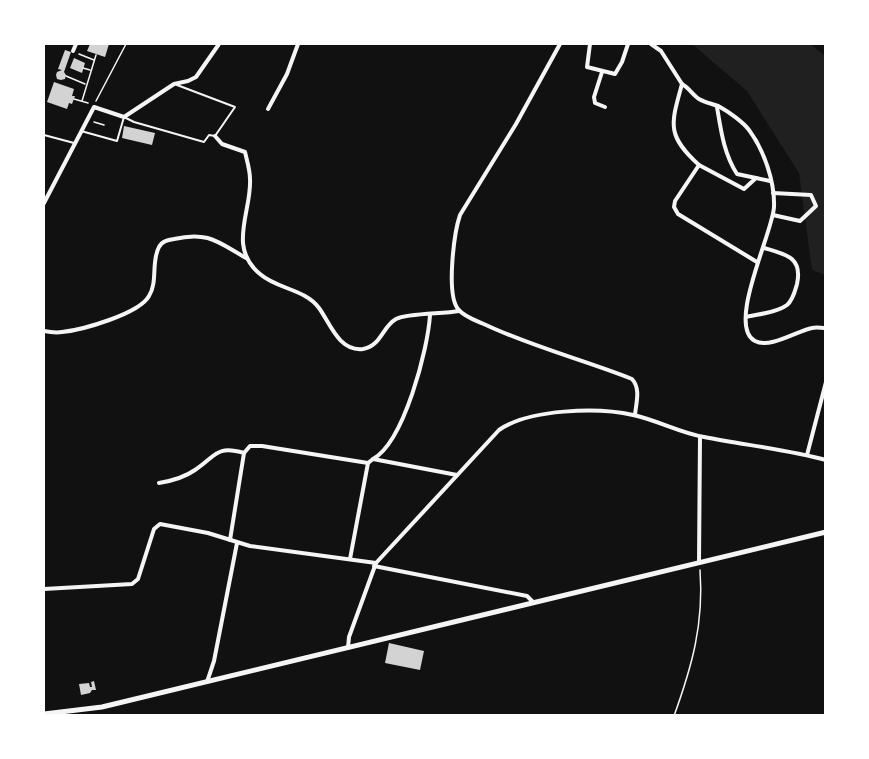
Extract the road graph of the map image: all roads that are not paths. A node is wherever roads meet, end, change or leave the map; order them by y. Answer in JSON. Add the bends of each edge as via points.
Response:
{"nodes":[{"id":1,"x":76,"y":44,"type":"edge"},
{"id":2,"x":219,"y":44,"type":"edge"},
{"id":3,"x":298,"y":44,"type":"edge"},
{"id":4,"x":560,"y":44,"type":"edge"},
{"id":5,"x":590,"y":44,"type":"edge"},
{"id":6,"x":628,"y":44,"type":"edge"},
{"id":7,"x":651,"y":44,"type":"edge"},
{"id":8,"x":73,"y":51,"type":"road end"},
{"id":9,"x":602,"y":72,"type":"junction"},
{"id":10,"x":174,"y":84,"type":"junction"},
{"id":11,"x":682,"y":84,"type":"junction"},
{"id":12,"x":717,"y":106,"type":"junction"},
{"id":13,"x":605,"y":107,"type":"dead end"},
{"id":14,"x":268,"y":109,"type":"dead end"},
{"id":15,"x":124,"y":117,"type":"junction"},
{"id":16,"x":81,"y":131,"type":"junction"},
{"id":17,"x":44,"y":135,"type":"edge"},
{"id":18,"x":215,"y":136,"type":"junction"},
{"id":19,"x":74,"y":143,"type":"junction"},
{"id":20,"x":699,"y":165,"type":"junction"},
{"id":21,"x":756,"y":178,"type":"junction"},
{"id":22,"x":770,"y":181,"type":"junction"},
{"id":23,"x":773,"y":193,"type":"junction"},
{"id":24,"x":44,"y":203,"type":"edge"},
{"id":25,"x":773,"y":214,"type":"junction"},
{"id":26,"x":764,"y":248,"type":"junction"},
{"id":27,"x":247,"y":258,"type":"junction"},
{"id":28,"x":757,"y":262,"type":"junction"},
{"id":29,"x":459,"y":311,"type":"junction"},
{"id":30,"x":430,"y":315,"type":"junction"},
{"id":31,"x":746,"y":317,"type":"junction"},
{"id":32,"x":825,"y":328,"type":"edge"},
{"id":33,"x":44,"y":331,"type":"edge"},
{"id":34,"x":825,"y":382,"type":"edge"},
{"id":35,"x":634,"y":415,"type":"junction"},
{"id":36,"x":700,"y":437,"type":"junction"},
{"id":37,"x":244,"y":453,"type":"junction"},
{"id":38,"x":807,"y":455,"type":"junction"},
{"id":39,"x":373,"y":459,"type":"junction"},
{"id":40,"x":825,"y":460,"type":"edge"},
{"id":41,"x":368,"y":463,"type":"junction"},
{"id":42,"x":458,"y":475,"type":"junction"},
{"id":43,"x":159,"y":483,"type":"dead end"},
{"id":44,"x":825,"y":532,"type":"edge"},
{"id":45,"x":230,"y":540,"type":"junction"},
{"id":46,"x":237,"y":543,"type":"junction"},
{"id":47,"x":350,"y":559,"type":"junction"},
{"id":48,"x":699,"y":562,"type":"junction"},
{"id":49,"x":375,"y":565,"type":"junction"},
{"id":50,"x":44,"y":589,"type":"edge"},
{"id":51,"x":533,"y":603,"type":"junction"},
{"id":52,"x":348,"y":648,"type":"junction"},
{"id":53,"x":207,"y":682,"type":"junction"},
{"id":54,"x":44,"y":714,"type":"edge"}],
"edges":[{"from":1,"to":8,"type":"street"},
{"from":2,"to":10,"type":"street","via":[[196,76]]},
{"from":3,"to":14,"type":"street"},
{"from":4,"to":29,"type":"street","via":[[456,225],[452,275],[453,297]]},
{"from":5,"to":9,"type":"street","via":[[587,67]]},
{"from":6,"to":9,"type":"street","via":[[615,74]]},
{"from":7,"to":11,"type":"street","via":[[661,51]]},
{"from":9,"to":13,"type":"street","via":[[594,97],[595,102]]},
{"from":10,"to":15,"type":"street"},
{"from":10,"to":18,"type":"lane","via":[[235,106]]},
{"from":11,"to":12,"type":"street","via":[[697,98]]},
{"from":11,"to":20,"type":"street","via":[[675,137]]},
{"from":12,"to":21,"type":"street","via":[[731,164],[737,174]]},
{"from":12,"to":22,"type":"street","via":[[748,128],[761,150]]},
{"from":15,"to":16,"type":"street","via":[[95,104]]},
{"from":15,"to":16,"type":"lane","via":[[117,141]]},
{"from":15,"to":18,"type":"lane","via":[[204,142],[209,135]]},
{"from":16,"to":19,"type":"street"},
{"from":17,"to":19,"type":"lane"},
{"from":18,"to":27,"type":"street","via":[[222,144],[245,152],[250,180],[242,232]]},
{"from":19,"to":24,"type":"street"},
{"from":20,"to":21,"type":"street","via":[[744,189]]},
{"from":20,"to":28,"type":"street","via":[[675,201],[678,214]]},
{"from":21,"to":22,"type":"street"},
{"from":22,"to":23,"type":"street"},
{"from":23,"to":25,"type":"street"},
{"from":23,"to":25,"type":"street","via":[[811,195],[816,206],[800,221]]},
{"from":25,"to":26,"type":"street"},
{"from":26,"to":28,"type":"street"},
{"from":26,"to":31,"type":"street","via":[[787,255],[798,266],[795,294],[782,307]]},
{"from":27,"to":30,"type":"street","via":[[265,278],[317,305],[339,339],[353,349],[377,343],[397,318]]},
{"from":27,"to":33,"type":"street","via":[[208,237],[165,241],[158,248],[153,289],[141,304],[124,314],[75,329]]},
{"from":28,"to":31,"type":"street"},
{"from":29,"to":30,"type":"street"},
{"from":29,"to":35,"type":"street","via":[[526,342],[632,379],[638,391]]},
{"from":30,"to":39,"type":"street","via":[[427,342],[404,413],[384,451]]},
{"from":31,"to":32,"type":"street","via":[[745,324],[756,342],[768,343],[812,328]]},
{"from":34,"to":38,"type":"street"},
{"from":35,"to":36,"type":"street"},
{"from":35,"to":42,"type":"street","via":[[579,411],[509,423]]},
{"from":36,"to":38,"type":"street"},
{"from":36,"to":48,"type":"street"},
{"from":37,"to":41,"type":"street","via":[[250,446],[262,446]]},
{"from":37,"to":43,"type":"street","via":[[229,448],[214,454],[194,471]]},
{"from":37,"to":45,"type":"street"},
{"from":38,"to":40,"type":"street"},
{"from":39,"to":41,"type":"street"},
{"from":39,"to":42,"type":"street"},
{"from":41,"to":47,"type":"street"},
{"from":42,"to":49,"type":"street"},
{"from":44,"to":48,"type":"main road"},
{"from":45,"to":46,"type":"street"},
{"from":45,"to":50,"type":"street","via":[[160,524],[154,529],[138,579],[132,584]]},
{"from":46,"to":47,"type":"street"},
{"from":46,"to":53,"type":"street"},
{"from":47,"to":49,"type":"street"},
{"from":48,"to":51,"type":"main road"},
{"from":49,"to":51,"type":"street","via":[[527,596]]},
{"from":49,"to":52,"type":"street"},
{"from":51,"to":52,"type":"main road"},
{"from":52,"to":53,"type":"main road"},
{"from":53,"to":54,"type":"main road","via":[[102,707]]}]}
